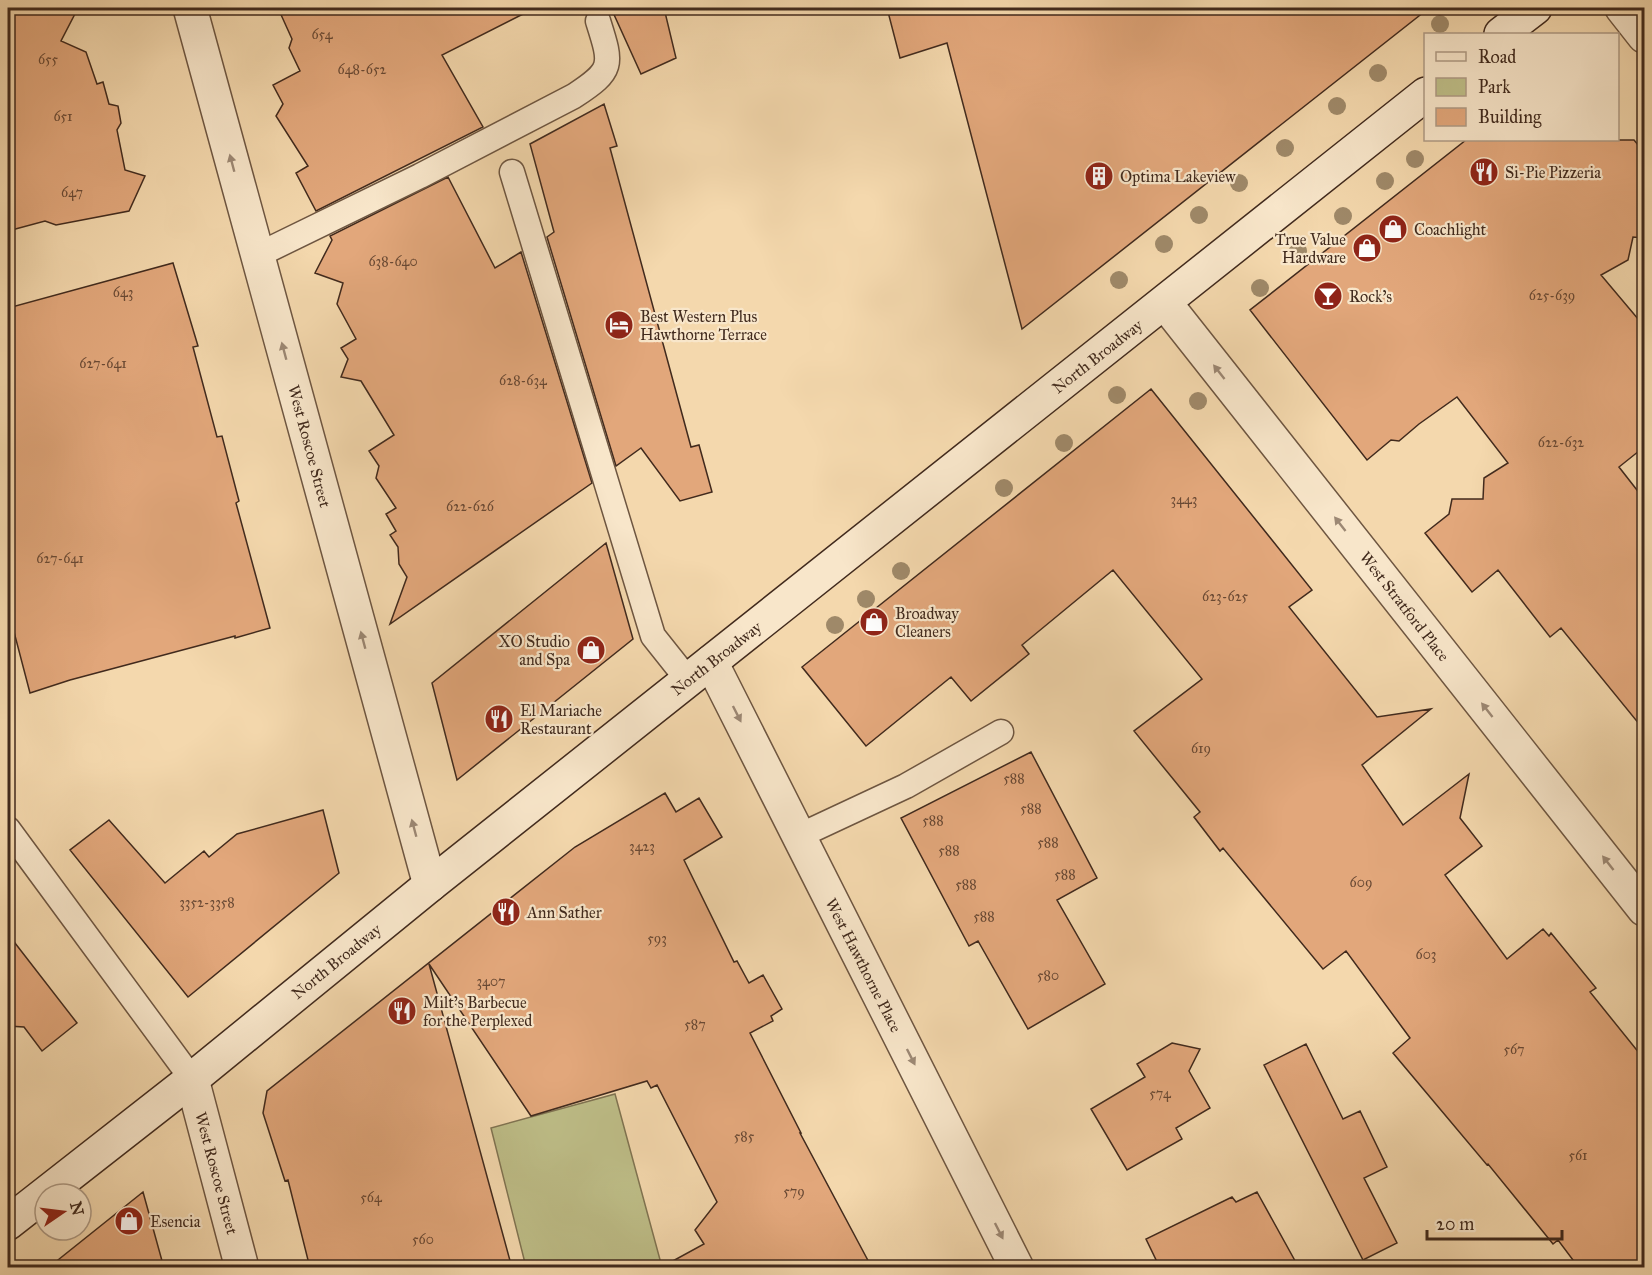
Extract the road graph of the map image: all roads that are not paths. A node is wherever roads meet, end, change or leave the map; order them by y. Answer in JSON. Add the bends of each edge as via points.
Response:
{"nodes":[{"id":1,"x":190,"y":8,"type":"edge"},
{"id":2,"x":1534,"y":8,"type":"edge"},
{"id":3,"x":1622,"y":8,"type":"edge"},
{"id":4,"x":598,"y":21,"type":"dead end"},
{"id":5,"x":1502,"y":33,"type":"edge"},
{"id":6,"x":1644,"y":36,"type":"edge"},
{"id":7,"x":1424,"y":95,"type":"edge"},
{"id":8,"x":512,"y":172,"type":"dead end"},
{"id":9,"x":258,"y":255,"type":"junction"},
{"id":10,"x":1165,"y":303,"type":"junction"},
{"id":11,"x":700,"y":671,"type":"junction"},
{"id":12,"x":1001,"y":732,"type":"dead end"},
{"id":13,"x":8,"y":829,"type":"edge"},
{"id":14,"x":799,"y":836,"type":"junction"},
{"id":15,"x":430,"y":885,"type":"junction"},
{"id":16,"x":1644,"y":909,"type":"edge"},
{"id":17,"x":192,"y":1079,"type":"junction"},
{"id":18,"x":8,"y":1223,"type":"edge"},
{"id":19,"x":242,"y":1268,"type":"edge"},
{"id":20,"x":1017,"y":1268,"type":"edge"}],
"edges":[{"from":9,"to":1,"type":"street","name":"West Roscoe Street","one_way":true},
{"from":2,"to":5,"type":"street"},
{"from":3,"to":6,"type":"street"},
{"from":4,"to":9,"type":"lane","via":[[609,61],[594,83],[420,176]]},
{"from":7,"to":10,"type":"street","name":"North Broadway"},
{"from":8,"to":11,"type":"lane","via":[[652,636]]},
{"from":15,"to":9,"type":"street","name":"West Roscoe Street","one_way":true},
{"from":10,"to":11,"type":"street","name":"North Broadway"},
{"from":16,"to":10,"type":"street","name":"West Stratford Place","one_way":true},
{"from":11,"to":14,"type":"street","name":"West Hawthorne Place","one_way":true},
{"from":11,"to":15,"type":"street","name":"North Broadway"},
{"from":12,"to":14,"type":"lane","via":[[906,786]]},
{"from":13,"to":17,"type":"lane"},
{"from":14,"to":20,"type":"street","name":"West Hawthorne Place","one_way":true},
{"from":15,"to":17,"type":"street","name":"North Broadway"},
{"from":17,"to":18,"type":"street","name":"North Broadway"},
{"from":17,"to":19,"type":"street","name":"West Roscoe Street"}]}
